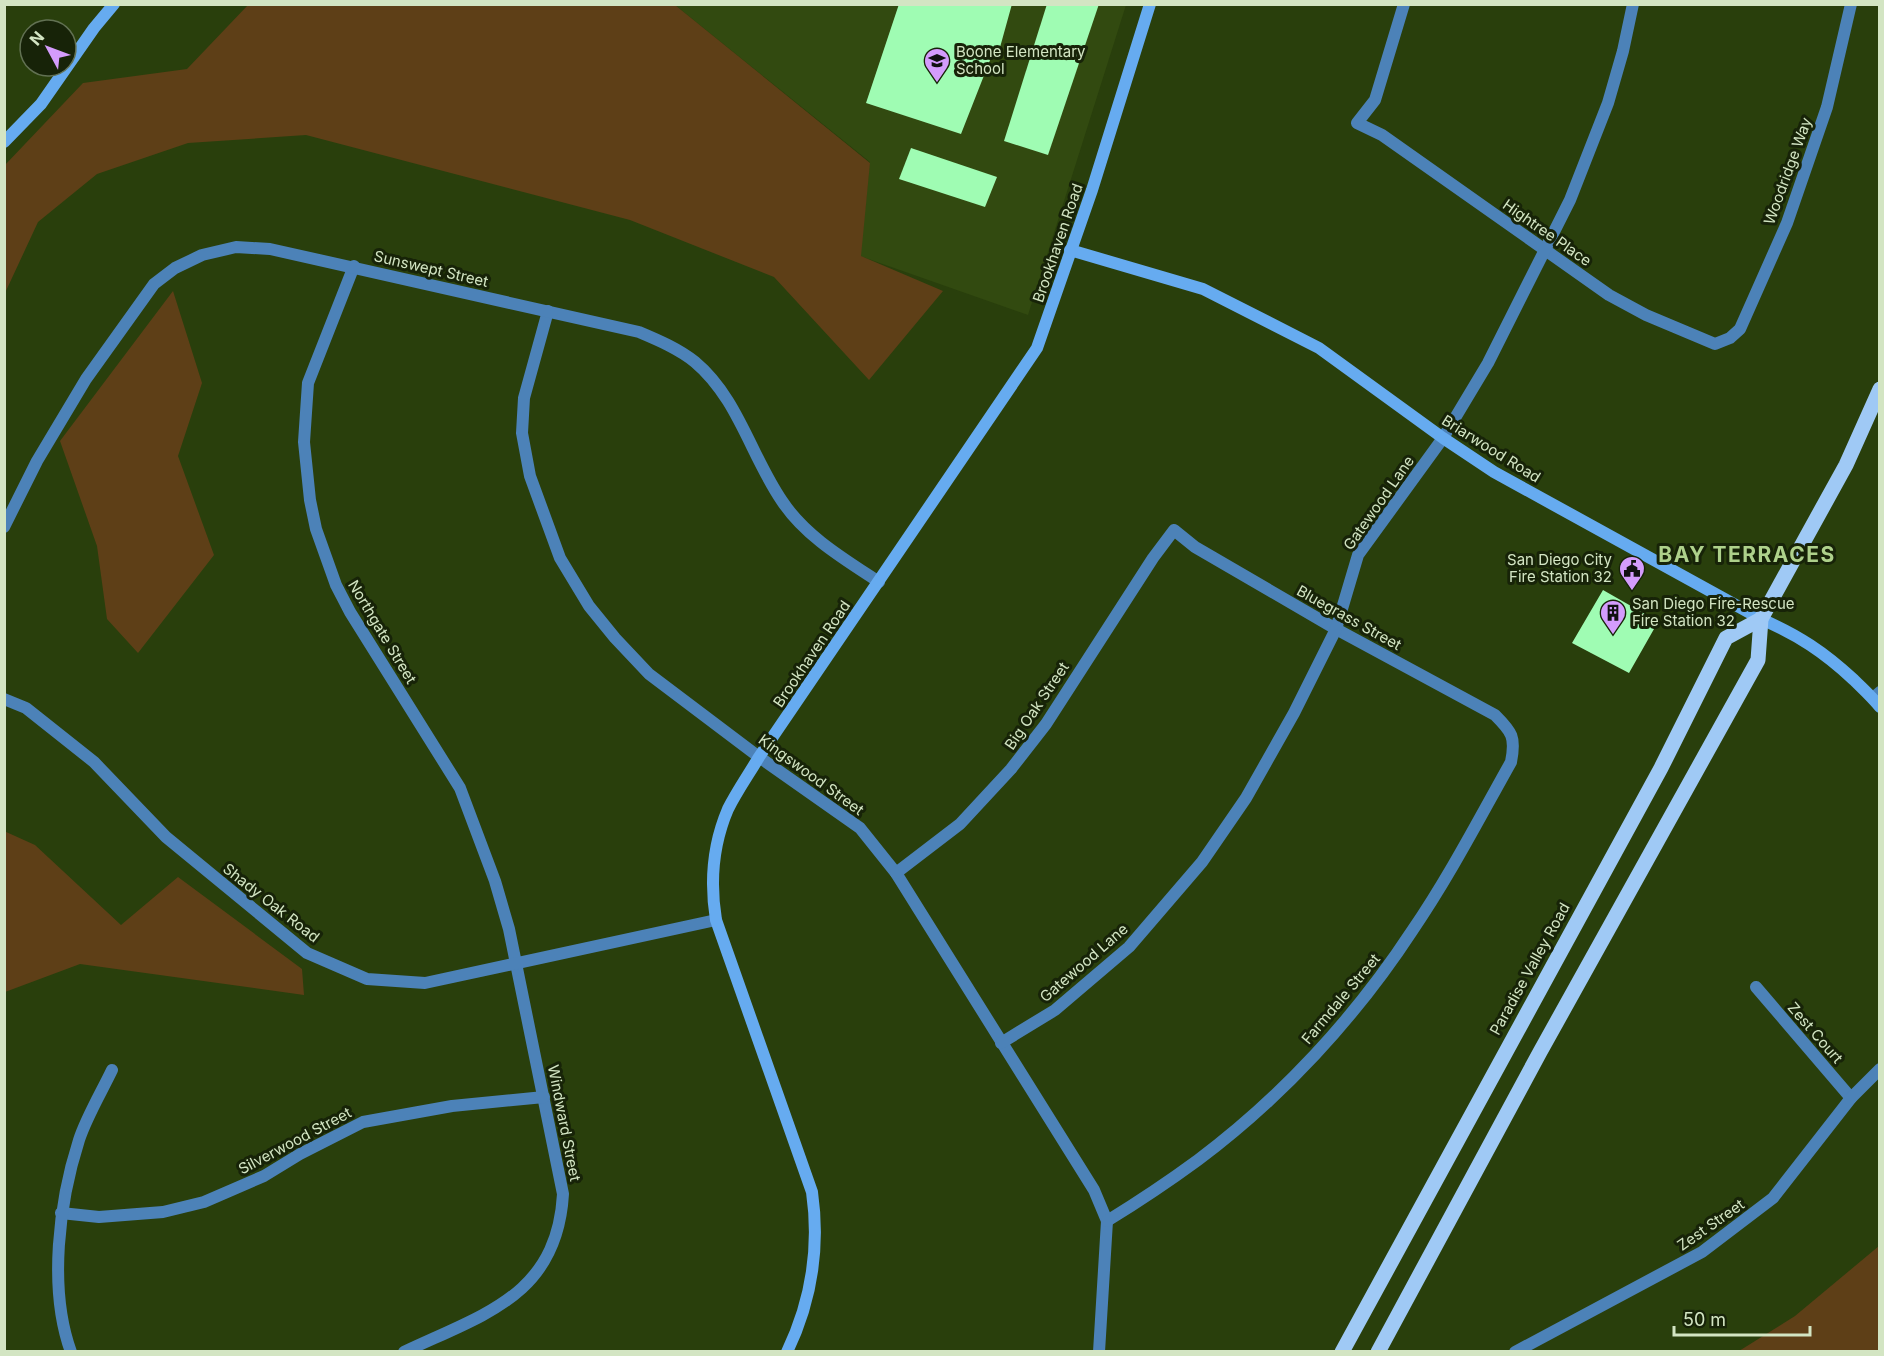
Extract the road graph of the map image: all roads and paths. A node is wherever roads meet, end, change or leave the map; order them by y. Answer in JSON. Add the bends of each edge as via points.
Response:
{"nodes":[{"id":1,"x":114,"y":4,"type":"edge"},
{"id":2,"x":1150,"y":4,"type":"edge"},
{"id":3,"x":1404,"y":4,"type":"edge"},
{"id":4,"x":1633,"y":4,"type":"edge"},
{"id":5,"x":1851,"y":4,"type":"edge"},
{"id":6,"x":4,"y":142,"type":"edge"},
{"id":7,"x":1070,"y":250,"type":"junction"},
{"id":8,"x":1545,"y":250,"type":"junction"},
{"id":9,"x":354,"y":266,"type":"junction"},
{"id":10,"x":548,"y":311,"type":"junction"},
{"id":11,"x":1730,"y":338,"type":"joint"},
{"id":12,"x":1880,"y":388,"type":"edge"},
{"id":13,"x":1443,"y":438,"type":"junction"},
{"id":14,"x":4,"y":527,"type":"edge"},
{"id":15,"x":1174,"y":530,"type":"joint"},
{"id":16,"x":879,"y":582,"type":"junction"},
{"id":17,"x":1761,"y":619,"type":"junction"},
{"id":18,"x":1336,"y":629,"type":"junction"},
{"id":19,"x":4,"y":699,"type":"edge"},
{"id":20,"x":1877,"y":699,"type":"edge"},
{"id":21,"x":1509,"y":730,"type":"joint"},
{"id":22,"x":759,"y":757,"type":"junction"},
{"id":23,"x":896,"y":873,"type":"junction"},
{"id":24,"x":717,"y":920,"type":"junction"},
{"id":25,"x":516,"y":964,"type":"junction"},
{"id":26,"x":1756,"y":987,"type":"dead end"},
{"id":27,"x":1001,"y":1042,"type":"junction"},
{"id":28,"x":1880,"y":1069,"type":"edge"},
{"id":29,"x":112,"y":1070,"type":"dead end"},
{"id":30,"x":544,"y":1097,"type":"junction"},
{"id":31,"x":1851,"y":1098,"type":"junction"},
{"id":32,"x":61,"y":1213,"type":"junction"},
{"id":33,"x":1107,"y":1221,"type":"junction"},
{"id":34,"x":71,"y":1352,"type":"edge"},
{"id":35,"x":404,"y":1352,"type":"edge"},
{"id":36,"x":787,"y":1352,"type":"edge"},
{"id":37,"x":1100,"y":1352,"type":"edge"},
{"id":38,"x":1342,"y":1352,"type":"edge"},
{"id":39,"x":1378,"y":1352,"type":"edge"},
{"id":40,"x":1515,"y":1352,"type":"edge"}],
"edges":[{"from":1,"to":6,"type":"street","via":[[41,104]]},
{"from":2,"to":7,"type":"street","name":"Brookhaven Road"},
{"from":3,"to":8,"type":"street","name":"Hightree Place","via":[[1375,100],[1357,123],[1382,135]]},
{"from":4,"to":8,"type":"street","name":"Gatewood Lane","via":[[1608,103],[1570,200]]},
{"from":5,"to":11,"type":"street","name":"Woodridge Way","via":[[1827,107],[1787,223],[1740,328]]},
{"from":7,"to":13,"type":"street","name":"Briarwood Road","via":[[1214,294],[1319,348]]},
{"from":7,"to":16,"type":"street","name":"Brookhaven Road","via":[[1037,348]]},
{"from":8,"to":11,"type":"street","name":"Hightree Place","via":[[1609,296],[1646,315],[1716,344]]},
{"from":8,"to":13,"type":"street","name":"Gatewood Lane","via":[[1488,363]]},
{"from":9,"to":10,"type":"street","name":"Sunswept Street"},
{"from":9,"to":14,"type":"street","name":"Sunswept Street","via":[[270,249],[236,247],[186,261],[164,276],[154,284],[86,379],[37,461]]},
{"from":9,"to":25,"type":"street","name":"Northgate Street","via":[[308,383],[305,451],[316,529],[350,612],[460,788],[495,881]]},
{"from":10,"to":16,"type":"street","name":"Sunswept Street","via":[[639,332],[695,362],[724,396],[782,501],[804,528]]},
{"from":10,"to":22,"type":"street","name":"Kingswood Street","via":[[524,398],[522,433],[530,476],[560,558],[589,606],[649,674]]},
{"from":12,"to":17,"type":"main road","via":[[1846,465]]},
{"from":13,"to":17,"type":"street","name":"Briarwood Road","via":[[1494,472]]},
{"from":13,"to":18,"type":"street","name":"Gatewood Lane","via":[[1358,555]]},
{"from":15,"to":18,"type":"street","name":"Bluegrass Street","via":[[1195,547]]},
{"from":15,"to":23,"type":"street","name":"Big Oak Street","via":[[1046,724],[1011,770],[960,824]]},
{"from":16,"to":22,"type":"street","name":"Brookhaven Road"},
{"from":17,"to":20,"type":"street","name":"Briarwood Road","via":[[1792,633],[1829,658]]},
{"from":17,"to":38,"type":"main road","name":"Paradise Valley Road","via":[[1726,638],[1661,768]]},
{"from":17,"to":39,"type":"main road","via":[[1758,660]]},
{"from":18,"to":21,"type":"street","name":"Bluegrass Street","via":[[1495,715]]},
{"from":18,"to":27,"type":"street","name":"Gatewood Lane","via":[[1246,798],[1202,862],[1129,947],[1055,1010]]},
{"from":19,"to":25,"type":"street","name":"Shady Oak Road","via":[[26,708],[94,762],[166,837],[307,953],[367,979],[425,983]]},
{"from":21,"to":33,"type":"street","name":"Farmdale Street","via":[[1515,744],[1511,762],[1439,890],[1360,1002],[1300,1070],[1234,1131]]},
{"from":22,"to":23,"type":"street","name":"Kingswood Street","via":[[860,828]]},
{"from":22,"to":24,"type":"street","name":"Brookhaven Road","via":[[722,826],[714,862]]},
{"from":23,"to":27,"type":"street","name":"Kingswood Street"},
{"from":24,"to":25,"type":"street","name":"Shady Oak Road"},
{"from":24,"to":36,"type":"street","name":"Brookhaven Road","via":[[812,1192],[816,1232],[813,1273],[802,1317]]},
{"from":25,"to":30,"type":"street","name":"Windward Street"},
{"from":26,"to":31,"type":"street","name":"Zest Court"},
{"from":27,"to":33,"type":"street","name":"Kingswood Street","via":[[1094,1190]]},
{"from":28,"to":31,"type":"street","name":"Zest Street"},
{"from":29,"to":32,"type":"street","via":[[79,1139]]},
{"from":30,"to":32,"type":"street","name":"Silverwood Street","via":[[452,1106],[363,1122],[264,1176],[204,1202],[163,1212],[99,1216]]},
{"from":30,"to":35,"type":"street","name":"Windward Street","via":[[563,1194],[558,1229],[545,1260],[527,1284],[494,1310]]},
{"from":31,"to":40,"type":"street","name":"Zest Street","via":[[1773,1198],[1702,1252]]},
{"from":32,"to":34,"type":"street","via":[[59,1298]]},
{"from":33,"to":37,"type":"street","name":"Kingswood Street"}]}
